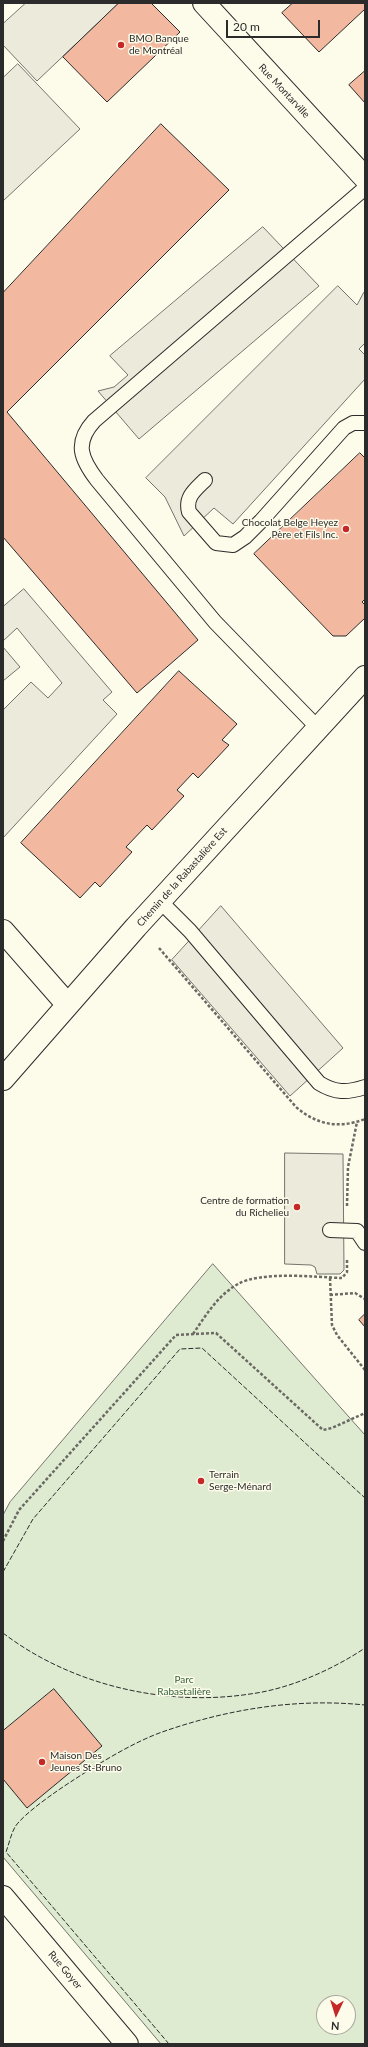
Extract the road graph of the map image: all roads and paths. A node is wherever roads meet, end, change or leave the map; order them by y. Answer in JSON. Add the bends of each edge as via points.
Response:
{"nodes":[{"id":1,"x":204,"y":3,"type":"edge"},
{"id":2,"x":365,"y":178,"type":"edge"},
{"id":3,"x":365,"y":188,"type":"edge"},
{"id":4,"x":365,"y":423,"type":"edge"},
{"id":5,"x":205,"y":480,"type":"dead end"},
{"id":6,"x":365,"y":677,"type":"edge"},
{"id":7,"x":318,"y":728,"type":"junction"},
{"id":8,"x":160,"y":901,"type":"junction"},
{"id":9,"x":3,"y":931,"type":"edge"},
{"id":10,"x":159,"y":948,"type":"dead end"},
{"id":11,"x":67,"y":1004,"type":"junction"},
{"id":12,"x":3,"y":1079,"type":"edge"},
{"id":13,"x":365,"y":1087,"type":"edge"},
{"id":14,"x":365,"y":1119,"type":"edge"},
{"id":15,"x":330,"y":1230,"type":"dead end"},
{"id":16,"x":365,"y":1243,"type":"edge"},
{"id":17,"x":318,"y":1278,"type":"dead end"},
{"id":18,"x":330,"y":1278,"type":"dead end"},
{"id":19,"x":330,"y":1294,"type":"junction"},
{"id":20,"x":365,"y":1299,"type":"edge"},
{"id":21,"x":194,"y":1334,"type":"junction"},
{"id":22,"x":365,"y":1370,"type":"edge"},
{"id":23,"x":365,"y":1413,"type":"edge"},
{"id":24,"x":3,"y":1541,"type":"edge"},
{"id":25,"x":3,"y":1897,"type":"edge"},
{"id":26,"x":127,"y":2044,"type":"edge"}],
"edges":[{"from":1,"to":2,"type":"street","name":"Rue Montarville"},
{"from":3,"to":7,"type":"lane","via":[[94,421],[82,441],[83,457],[97,480],[215,622]]},
{"from":4,"to":5,"type":"lane","via":[[352,423],[344,428],[261,521],[233,545],[216,543],[189,512],[190,495]]},
{"from":6,"to":7,"type":"street","name":"Chemin de la Rabastalière Est"},
{"from":7,"to":8,"type":"street","name":"Chemin de la Rabastalière Est"},
{"from":8,"to":11,"type":"street","name":"Chemin de la Rabastalière Est"},
{"from":8,"to":13,"type":"lane","via":[[190,931],[318,1083],[342,1092]]},
{"from":9,"to":11,"type":"street"},
{"from":10,"to":14,"type":"path","via":[[296,1107],[311,1118],[326,1124],[347,1124]]},
{"from":11,"to":12,"type":"street","name":"Chemin de la Rabastalière Est"},
{"from":15,"to":16,"type":"lane","via":[[357,1231]]},
{"from":17,"to":21,"type":"path","via":[[262,1277],[239,1283],[208,1311]]},
{"from":18,"to":19,"type":"path"},
{"from":19,"to":20,"type":"path","via":[[355,1293]]},
{"from":19,"to":22,"type":"path","via":[[332,1325]]},
{"from":21,"to":23,"type":"path","via":[[216,1333],[323,1430]]},
{"from":21,"to":24,"type":"path","via":[[176,1335],[19,1510]]},
{"from":25,"to":26,"type":"street","name":"Rue Goyer"}]}
